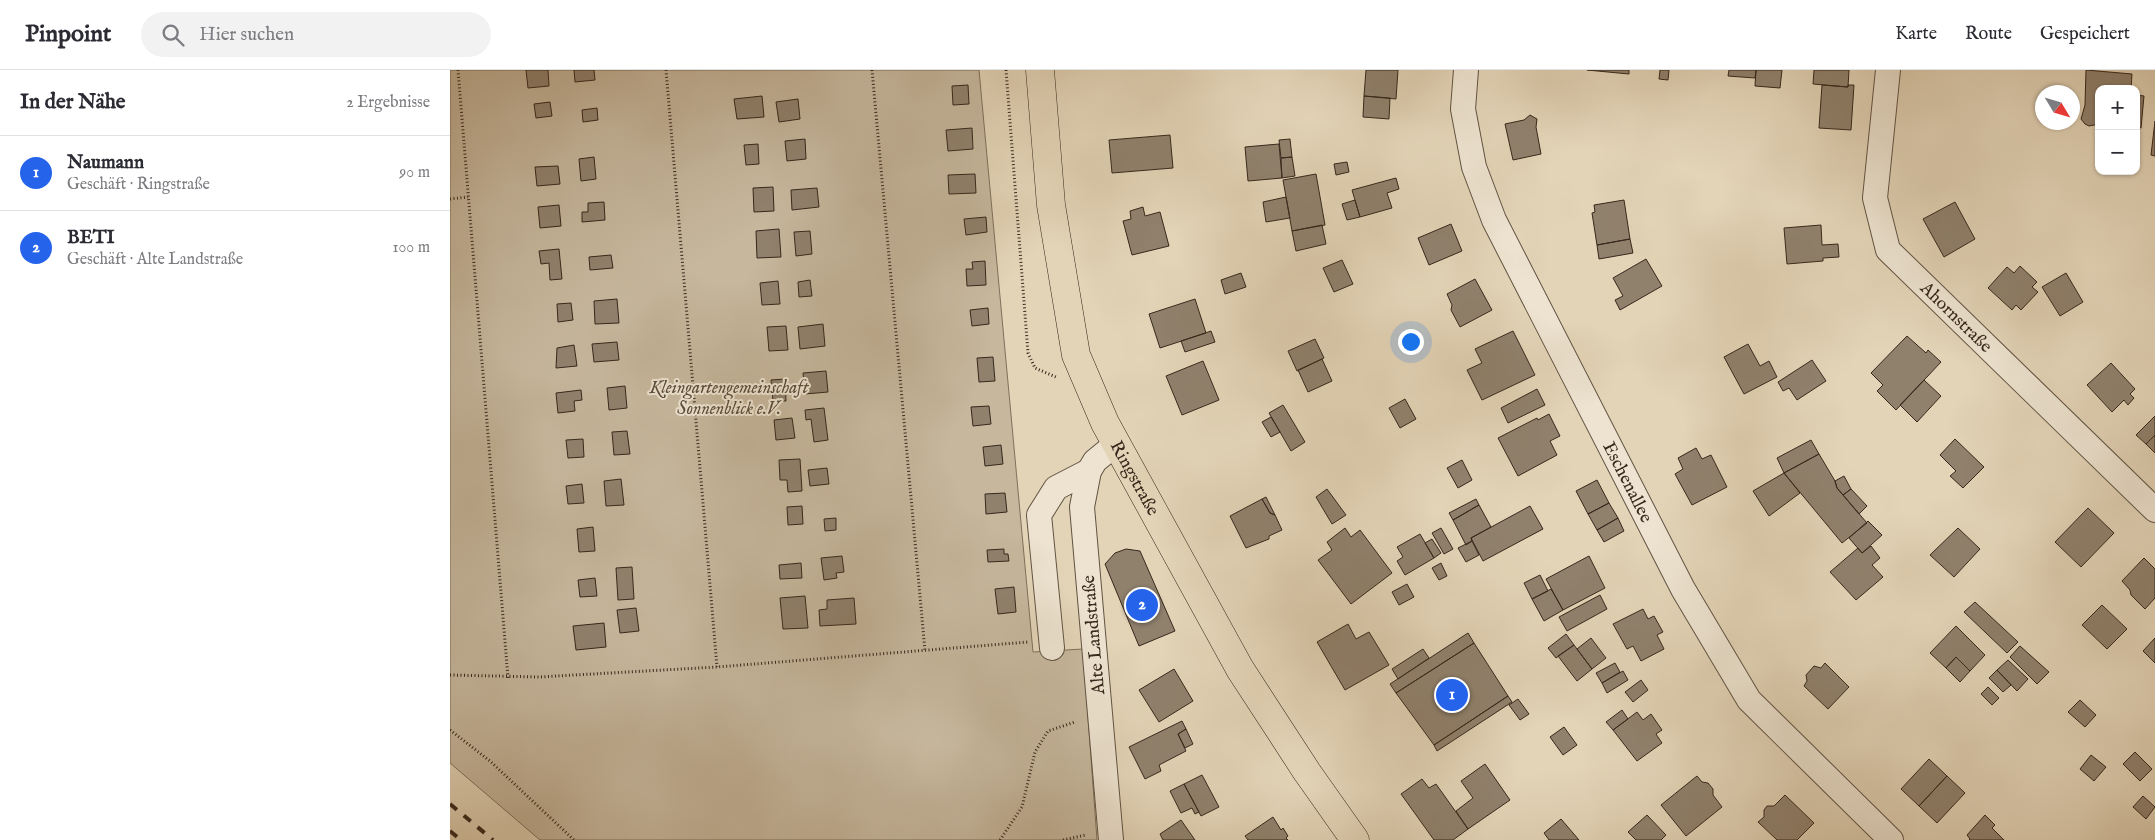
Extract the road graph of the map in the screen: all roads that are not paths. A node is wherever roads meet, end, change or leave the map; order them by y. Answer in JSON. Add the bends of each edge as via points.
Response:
{"nodes":[{"id":1,"x":1040,"y":70,"type":"edge"},
{"id":2,"x":1466,"y":70,"type":"edge"},
{"id":3,"x":1888,"y":70,"type":"edge"},
{"id":4,"x":1117,"y":443,"type":"junction"},
{"id":5,"x":1089,"y":471,"type":"junction"},
{"id":6,"x":2155,"y":510,"type":"edge"},
{"id":7,"x":1051,"y":644,"type":"road end"},
{"id":8,"x":1110,"y":840,"type":"edge"},
{"id":9,"x":1355,"y":840,"type":"edge"},
{"id":10,"x":1891,"y":840,"type":"edge"}],
"edges":[{"from":1,"to":4,"type":"main road","name":"Ringstraße","via":[[1051,205],[1076,355]]},
{"from":2,"to":10,"type":"street","name":"Eschenallee","via":[[1463,109],[1474,167],[1494,220],[1683,590],[1749,700]]},
{"from":3,"to":6,"type":"street","name":"Ahornstraße","via":[[1875,198],[1888,250]]},
{"from":4,"to":5,"type":"street","via":[[1095,461]]},
{"from":4,"to":9,"type":"main road","name":"Ringstraße","via":[[1240,669]]},
{"from":5,"to":7,"type":"street","via":[[1056,488],[1039,515]]},
{"from":5,"to":8,"type":"street","name":"Alte Landstraße","via":[[1082,507]]}]}
